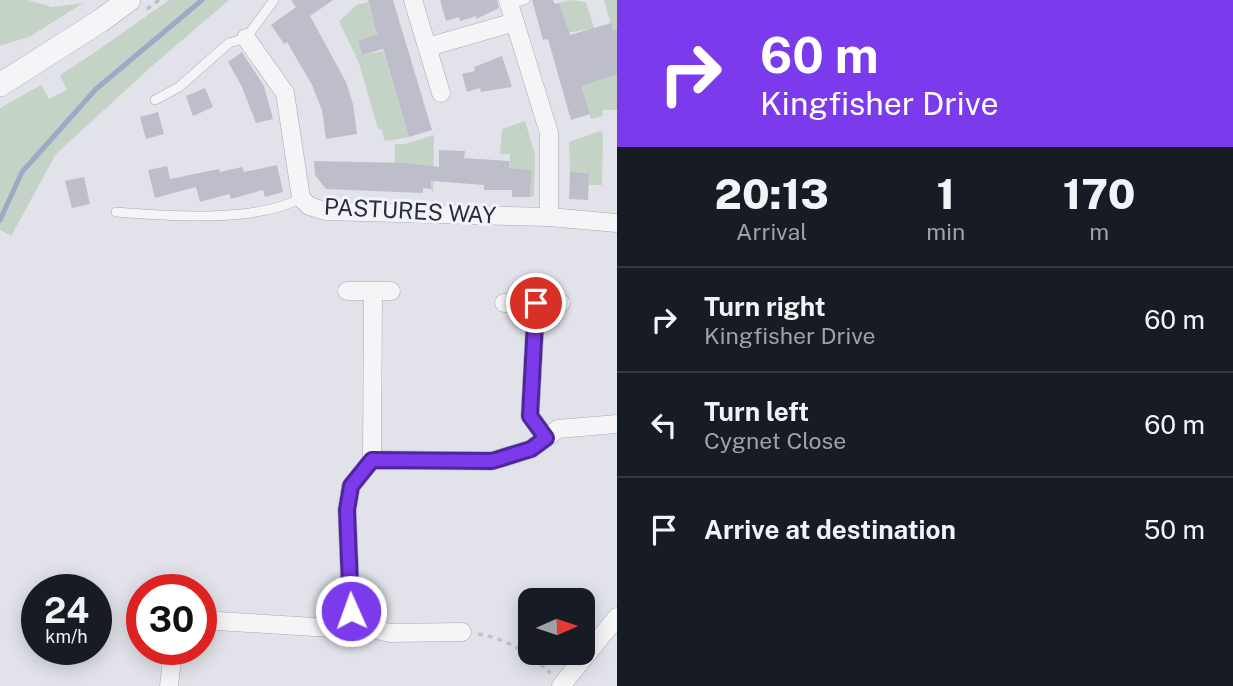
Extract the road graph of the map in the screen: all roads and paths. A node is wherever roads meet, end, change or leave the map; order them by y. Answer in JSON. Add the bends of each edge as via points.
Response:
{"nodes":[{"id":1,"x":129,"y":0,"type":"edge"},
{"id":2,"x":274,"y":0,"type":"edge"},
{"id":3,"x":413,"y":0,"type":"edge"},
{"id":4,"x":514,"y":1,"type":"edge"},
{"id":5,"x":515,"y":22,"type":"junction"},
{"id":6,"x":246,"y":38,"type":"junction"},
{"id":7,"x":428,"y":47,"type":"junction"},
{"id":8,"x":0,"y":85,"type":"edge"},
{"id":9,"x":441,"y":93,"type":"dead end"},
{"id":10,"x":155,"y":100,"type":"dead end"},
{"id":11,"x":301,"y":198,"type":"junction"},
{"id":12,"x":116,"y":212,"type":"dead end"},
{"id":13,"x":549,"y":216,"type":"junction"},
{"id":14,"x":617,"y":223,"type":"edge"},
{"id":15,"x":391,"y":290,"type":"dead end"},
{"id":16,"x":346,"y":291,"type":"dead end"},
{"id":17,"x":373,"y":292,"type":"junction"},
{"id":18,"x":504,"y":303,"type":"dead end"},
{"id":19,"x":536,"y":303,"type":"junction"},
{"id":20,"x":561,"y":303,"type":"dead end"},
{"id":21,"x":617,"y":424,"type":"edge"},
{"id":22,"x":546,"y":438,"type":"junction"},
{"id":23,"x":372,"y":460,"type":"junction"},
{"id":24,"x":617,"y":617,"type":"edge"},
{"id":25,"x":217,"y":621,"type":"edge"},
{"id":26,"x":342,"y":622,"type":"junction"},
{"id":27,"x":462,"y":632,"type":"joint"},
{"id":28,"x":171,"y":665,"type":"edge"},
{"id":29,"x":561,"y":685,"type":"edge"},
{"id":30,"x":169,"y":686,"type":"edge"}],
"edges":[{"from":1,"to":8,"type":"street"},
{"from":2,"to":6,"type":"lane"},
{"from":3,"to":7,"type":"street"},
{"from":4,"to":5,"type":"street"},
{"from":5,"to":7,"type":"street"},
{"from":5,"to":13,"type":"street","via":[[549,133]]},
{"from":6,"to":10,"type":"lane","via":[[229,43],[179,87]]},
{"from":6,"to":11,"type":"street","name":"PASTURES WAY","via":[[285,93]]},
{"from":7,"to":9,"type":"street"},
{"from":11,"to":12,"type":"lane","via":[[287,206],[239,213],[171,216]]},
{"from":11,"to":13,"type":"street","name":"PASTURES WAY","via":[[324,211]]},
{"from":13,"to":14,"type":"street","name":"PASTURES WAY"},
{"from":15,"to":17,"type":"street"},
{"from":16,"to":17,"type":"street"},
{"from":17,"to":23,"type":"street"},
{"from":18,"to":19,"type":"street"},
{"from":19,"to":20,"type":"street"},
{"from":19,"to":22,"type":"street","via":[[530,416]]},
{"from":21,"to":22,"type":"street","via":[[558,429]]},
{"from":22,"to":23,"type":"street","via":[[531,449],[492,461]]},
{"from":23,"to":26,"type":"street","via":[[351,486],[347,510],[351,611]]},
{"from":24,"to":29,"type":"street"},
{"from":25,"to":26,"type":"street","via":[[331,628]]},
{"from":26,"to":27,"type":"street","via":[[390,633]]},
{"from":27,"to":29,"type":"path","via":[[512,645]]},
{"from":28,"to":30,"type":"street"}]}
